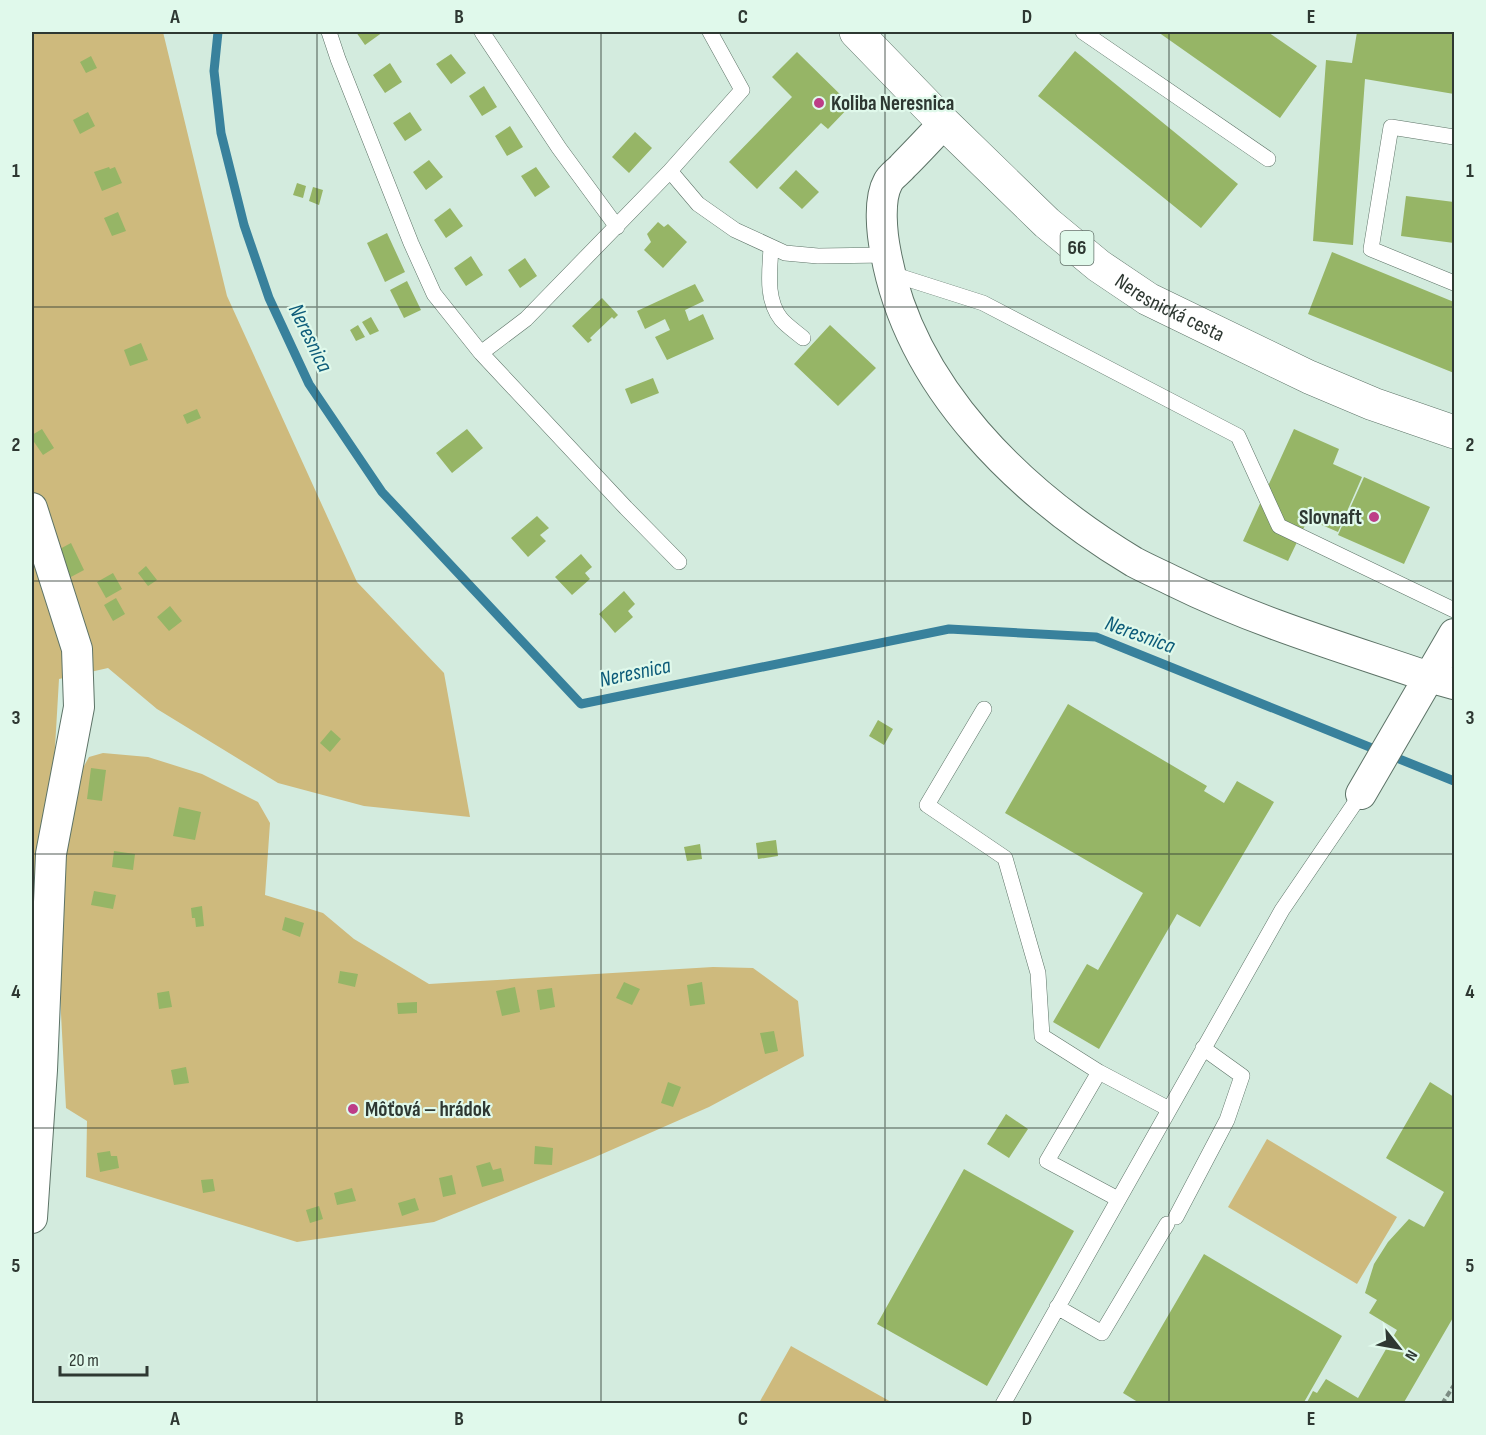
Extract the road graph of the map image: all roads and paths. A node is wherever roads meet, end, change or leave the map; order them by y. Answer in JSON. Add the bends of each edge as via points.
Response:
{"nodes":[{"id":1,"x":329,"y":32,"type":"edge"},
{"id":2,"x":482,"y":32,"type":"edge"},
{"id":3,"x":710,"y":32,"type":"edge"},
{"id":4,"x":856,"y":32,"type":"edge"},
{"id":5,"x":1083,"y":32,"type":"edge"},
{"id":6,"x":944,"y":123,"type":"junction"},
{"id":7,"x":1455,"y":137,"type":"edge"},
{"id":8,"x":1268,"y":159,"type":"dead end"},
{"id":9,"x":670,"y":171,"type":"junction"},
{"id":10,"x":617,"y":227,"type":"junction"},
{"id":11,"x":771,"y":247,"type":"junction"},
{"id":12,"x":888,"y":264,"type":"junction"},
{"id":13,"x":1455,"y":283,"type":"edge"},
{"id":14,"x":803,"y":338,"type":"dead end"},
{"id":15,"x":481,"y":353,"type":"junction"},
{"id":16,"x":1455,"y":432,"type":"edge"},
{"id":17,"x":32,"y":508,"type":"edge"},
{"id":18,"x":680,"y":562,"type":"dead end"},
{"id":19,"x":1455,"y":610,"type":"edge"},
{"id":20,"x":1455,"y":634,"type":"edge"},
{"id":21,"x":1433,"y":688,"type":"edge"},
{"id":22,"x":984,"y":709,"type":"dead end"},
{"id":23,"x":1361,"y":794,"type":"joint"},
{"id":24,"x":1203,"y":1048,"type":"junction"},
{"id":25,"x":1099,"y":1072,"type":"junction"},
{"id":26,"x":1169,"y":1109,"type":"junction"},
{"id":27,"x":1118,"y":1199,"type":"junction"},
{"id":28,"x":32,"y":1218,"type":"edge"},
{"id":29,"x":1058,"y":1307,"type":"junction"},
{"id":30,"x":1455,"y":1385,"type":"edge"},
{"id":31,"x":1003,"y":1404,"type":"edge"},
{"id":32,"x":1442,"y":1404,"type":"edge"}],
"edges":[{"from":1,"to":15,"type":"lane","via":[[434,294]]},
{"from":2,"to":10,"type":"lane"},
{"from":3,"to":9,"type":"lane","via":[[742,90]]},
{"from":4,"to":6,"type":"main road","name":"Neresnická cesta","number":"66"},
{"from":5,"to":8,"type":"lane"},
{"from":6,"to":12,"type":"street","via":[[888,182],[882,207]]},
{"from":6,"to":16,"type":"main road","name":"Neresnická cesta","number":"66","via":[[1047,222],[1099,266],[1148,299],[1309,377]]},
{"from":7,"to":13,"type":"lane","via":[[1391,127],[1371,249]]},
{"from":9,"to":10,"type":"lane"},
{"from":9,"to":11,"type":"lane","via":[[698,204],[735,230]]},
{"from":10,"to":15,"type":"lane","via":[[526,319]]},
{"from":11,"to":12,"type":"lane","via":[[785,253]]},
{"from":11,"to":14,"type":"lane","via":[[769,286],[775,309]]},
{"from":12,"to":19,"type":"lane","via":[[982,303],[1238,436],[1279,526]]},
{"from":12,"to":21,"type":"street","via":[[921,355],[949,399],[1029,485],[1084,528],[1135,562],[1239,611]]},
{"from":15,"to":18,"type":"lane"},
{"from":17,"to":28,"type":"street","via":[[77,649],[79,707],[51,854]]},
{"from":20,"to":21,"type":"street"},
{"from":21,"to":23,"type":"street"},
{"from":22,"to":25,"type":"lane","via":[[927,805],[1005,858],[1038,973],[1042,1036]]},
{"from":23,"to":24,"type":"lane","via":[[1282,910]]},
{"from":24,"to":26,"type":"lane"},
{"from":24,"to":29,"type":"lane","via":[[1242,1076],[1227,1120],[1172,1221],[1102,1333]]},
{"from":25,"to":26,"type":"lane"},
{"from":25,"to":27,"type":"lane","via":[[1047,1161]]},
{"from":26,"to":27,"type":"lane"},
{"from":27,"to":29,"type":"lane"},
{"from":29,"to":31,"type":"lane"},
{"from":30,"to":32,"type":"path"}]}
